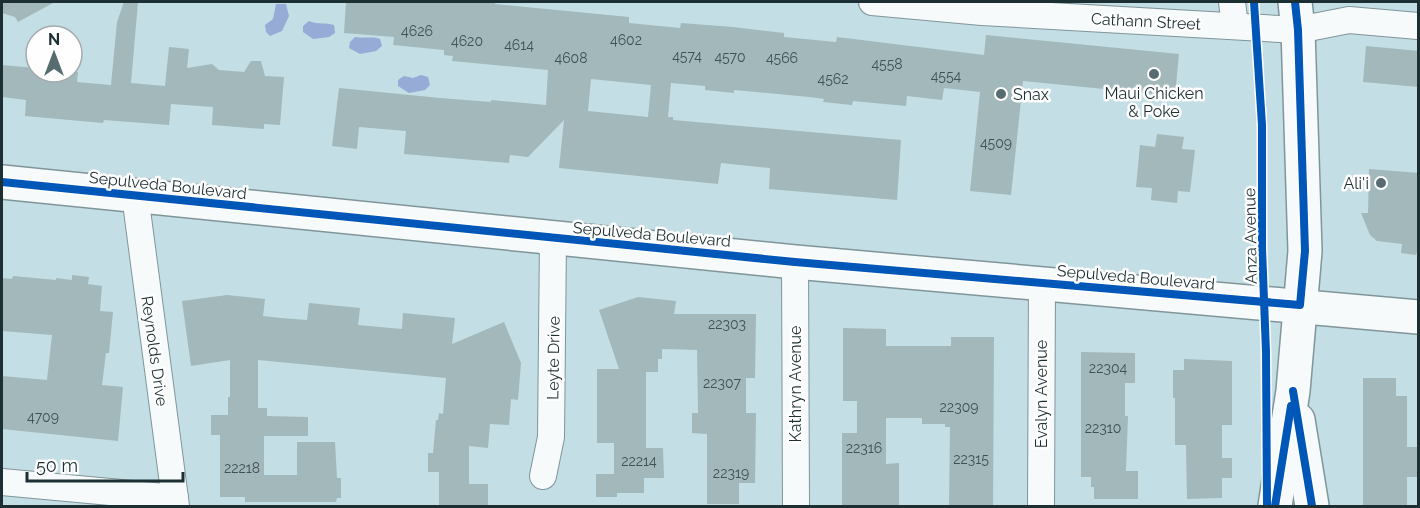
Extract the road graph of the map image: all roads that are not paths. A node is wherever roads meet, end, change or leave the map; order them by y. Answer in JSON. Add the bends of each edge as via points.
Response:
{"nodes":[{"id":1,"x":872,"y":2,"type":"edge"},
{"id":2,"x":981,"y":7,"type":"edge"},
{"id":3,"x":1348,"y":11,"type":"edge"},
{"id":4,"x":1234,"y":14,"type":"edge"},
{"id":5,"x":1296,"y":16,"type":"edge"},
{"id":6,"x":1419,"y":26,"type":"edge"},
{"id":7,"x":2,"y":182,"type":"edge"},
{"id":8,"x":135,"y":195,"type":"junction"},
{"id":9,"x":554,"y":238,"type":"junction"},
{"id":10,"x":795,"y":262,"type":"junction"},
{"id":11,"x":1042,"y":282,"type":"junction"},
{"id":12,"x":1300,"y":305,"type":"junction"},
{"id":13,"x":1419,"y":317,"type":"edge"},
{"id":14,"x":1293,"y":391,"type":"junction"},
{"id":15,"x":543,"y":476,"type":"dead end"},
{"id":16,"x":2,"y":482,"type":"edge"},
{"id":17,"x":176,"y":502,"type":"edge"},
{"id":18,"x":796,"y":507,"type":"edge"},
{"id":19,"x":1041,"y":507,"type":"edge"},
{"id":20,"x":1275,"y":507,"type":"edge"},
{"id":21,"x":1312,"y":507,"type":"edge"}],
"edges":[{"from":1,"to":2,"type":"street","name":"Cathann Street"},
{"from":2,"to":4,"type":"street","name":"Cathann Street"},
{"from":3,"to":5,"type":"street","name":"Cathann Street"},
{"from":3,"to":6,"type":"street","name":"Cathann Street"},
{"from":4,"to":5,"type":"street","name":"Cathann Street"},
{"from":5,"to":12,"type":"main road","via":[[1305,251]]},
{"from":7,"to":8,"type":"main road","name":"Sepulveda Boulevard"},
{"from":8,"to":9,"type":"main road","name":"Sepulveda Boulevard"},
{"from":8,"to":17,"type":"street","name":"Reynolds Drive"},
{"from":9,"to":10,"type":"main road","name":"Sepulveda Boulevard"},
{"from":9,"to":15,"type":"street","name":"Leyte Drive","via":[[551,437]]},
{"from":10,"to":11,"type":"main road","name":"Sepulveda Boulevard"},
{"from":10,"to":18,"type":"street","name":"Kathryn Avenue"},
{"from":11,"to":12,"type":"main road","name":"Sepulveda Boulevard"},
{"from":11,"to":19,"type":"street","name":"Evalyn Avenue"},
{"from":12,"to":13,"type":"main road","name":"Sepulveda Boulevard"},
{"from":12,"to":14,"type":"main road"},
{"from":14,"to":20,"type":"main road"},
{"from":14,"to":21,"type":"main road"},
{"from":16,"to":17,"type":"street"}]}
